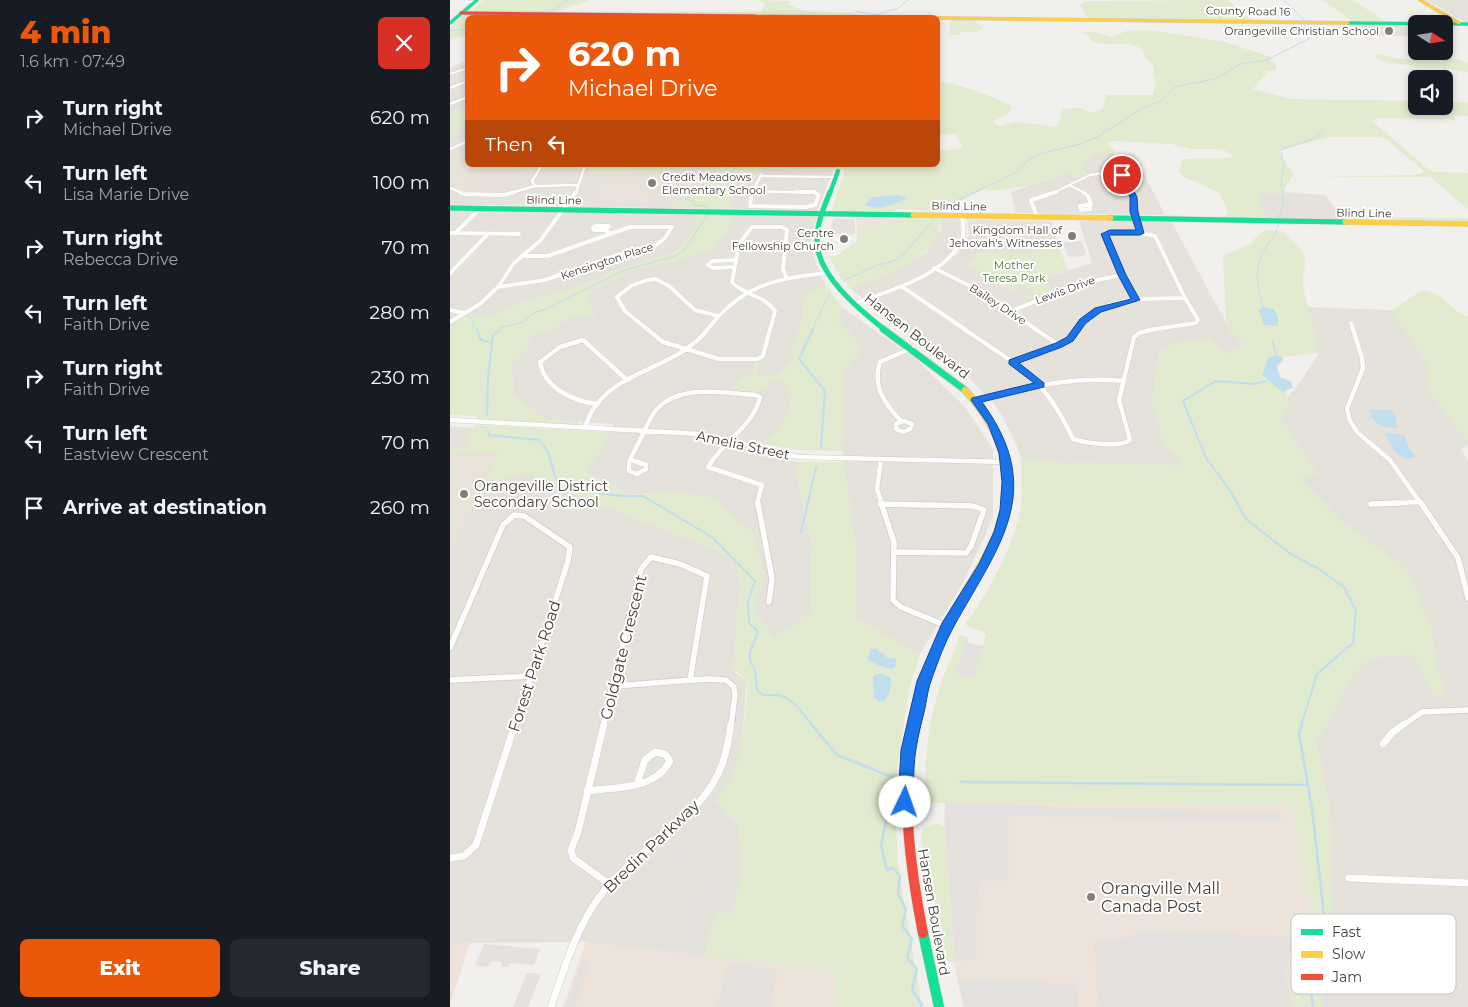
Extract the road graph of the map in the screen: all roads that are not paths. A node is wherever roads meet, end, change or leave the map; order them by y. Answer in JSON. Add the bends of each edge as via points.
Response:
{"nodes":[{"id":1,"x":1420,"y":0,"type":"edge"},
{"id":2,"x":473,"y":1,"type":"edge"},
{"id":3,"x":461,"y":13,"type":"junction"},
{"id":4,"x":588,"y":15,"type":"edge"},
{"id":5,"x":940,"y":18,"type":"edge"},
{"id":6,"x":450,"y":23,"type":"edge"},
{"id":7,"x":1459,"y":23,"type":"junction"},
{"id":8,"x":1468,"y":24,"type":"edge"},
{"id":9,"x":1468,"y":28,"type":"edge"},
{"id":10,"x":465,"y":69,"type":"edge"},
{"id":11,"x":450,"y":74,"type":"edge"},
{"id":12,"x":465,"y":81,"type":"edge"},
{"id":13,"x":450,"y":88,"type":"edge"},
{"id":14,"x":465,"y":98,"type":"edge"},
{"id":15,"x":450,"y":104,"type":"edge"},
{"id":16,"x":465,"y":142,"type":"edge"},
{"id":17,"x":450,"y":149,"type":"edge"},
{"id":18,"x":541,"y":167,"type":"edge"},
{"id":19,"x":584,"y":167,"type":"edge"},
{"id":20,"x":1114,"y":167,"type":"dead end"},
{"id":21,"x":1118,"y":171,"type":"junction"},
{"id":22,"x":837,"y":174,"type":"joint"},
{"id":23,"x":579,"y":184,"type":"junction"},
{"id":24,"x":1069,"y":185,"type":"junction"},
{"id":25,"x":535,"y":186,"type":"junction"},
{"id":26,"x":450,"y":188,"type":"edge"},
{"id":27,"x":751,"y":191,"type":"junction"},
{"id":28,"x":457,"y":192,"type":"junction"},
{"id":29,"x":450,"y":194,"type":"edge"},
{"id":30,"x":1092,"y":204,"type":"dead end"},
{"id":31,"x":450,"y":208,"type":"edge"},
{"id":32,"x":481,"y":208,"type":"junction"},
{"id":33,"x":565,"y":210,"type":"junction"},
{"id":34,"x":825,"y":213,"type":"junction"},
{"id":35,"x":962,"y":216,"type":"junction"},
{"id":36,"x":1037,"y":217,"type":"junction"},
{"id":37,"x":1136,"y":219,"type":"junction"},
{"id":38,"x":1468,"y":224,"type":"edge"},
{"id":39,"x":605,"y":230,"type":"dead end"},
{"id":40,"x":450,"y":233,"type":"edge"},
{"id":41,"x":455,"y":233,"type":"junction"},
{"id":42,"x":611,"y":233,"type":"junction"},
{"id":43,"x":1140,"y":233,"type":"junction"},
{"id":44,"x":488,"y":234,"type":"junction"},
{"id":45,"x":520,"y":234,"type":"dead end"},
{"id":46,"x":521,"y":256,"type":"junction"},
{"id":47,"x":735,"y":260,"type":"junction"},
{"id":48,"x":734,"y":267,"type":"junction"},
{"id":49,"x":934,"y":268,"type":"junction"},
{"id":50,"x":827,"y":273,"type":"junction"},
{"id":51,"x":450,"y":274,"type":"edge"},
{"id":52,"x":1122,"y":275,"type":"junction"},
{"id":53,"x":787,"y":280,"type":"junction"},
{"id":54,"x":900,"y":286,"type":"junction"},
{"id":55,"x":498,"y":288,"type":"junction"},
{"id":56,"x":746,"y":293,"type":"junction"},
{"id":57,"x":1185,"y":298,"type":"junction"},
{"id":58,"x":1136,"y":300,"type":"junction"},
{"id":59,"x":855,"y":303,"type":"junction"},
{"id":60,"x":450,"y":310,"type":"edge"},
{"id":61,"x":1009,"y":312,"type":"junction"},
{"id":62,"x":465,"y":314,"type":"junction"},
{"id":63,"x":718,"y":316,"type":"junction"},
{"id":64,"x":450,"y":322,"type":"edge"},
{"id":65,"x":1350,"y":323,"type":"dead end"},
{"id":66,"x":1059,"y":345,"type":"junction"},
{"id":67,"x":912,"y":348,"type":"junction"},
{"id":68,"x":688,"y":350,"type":"junction"},
{"id":69,"x":1012,"y":362,"type":"junction"},
{"id":70,"x":627,"y":380,"type":"junction"},
{"id":71,"x":1123,"y":381,"type":"junction"},
{"id":72,"x":1041,"y":385,"type":"junction"},
{"id":73,"x":976,"y":400,"type":"junction"},
{"id":74,"x":597,"y":404,"type":"junction"},
{"id":75,"x":450,"y":420,"type":"edge"},
{"id":76,"x":900,"y":421,"type":"dead end"},
{"id":77,"x":584,"y":428,"type":"junction"},
{"id":78,"x":644,"y":431,"type":"junction"},
{"id":79,"x":730,"y":440,"type":"junction"},
{"id":80,"x":881,"y":459,"type":"junction"},
{"id":81,"x":631,"y":460,"type":"dead end"},
{"id":82,"x":1007,"y":462,"type":"junction"},
{"id":83,"x":1421,"y":502,"type":"junction"},
{"id":84,"x":880,"y":504,"type":"junction"},
{"id":85,"x":1371,"y":504,"type":"dead end"},
{"id":86,"x":894,"y":552,"type":"junction"},
{"id":87,"x":1468,"y":598,"type":"edge"},
{"id":88,"x":769,"y":602,"type":"dead end"},
{"id":89,"x":947,"y":626,"type":"junction"},
{"id":90,"x":450,"y":648,"type":"edge"},
{"id":91,"x":531,"y":676,"type":"junction"},
{"id":92,"x":450,"y":680,"type":"edge"},
{"id":93,"x":690,"y":680,"type":"junction"},
{"id":94,"x":614,"y":686,"type":"junction"},
{"id":95,"x":1468,"y":710,"type":"edge"},
{"id":96,"x":1383,"y":744,"type":"dead end"},
{"id":97,"x":637,"y":784,"type":"junction"},
{"id":98,"x":588,"y":790,"type":"junction"},
{"id":99,"x":450,"y":858,"type":"edge"},
{"id":100,"x":1349,"y":878,"type":"dead end"},
{"id":101,"x":1468,"y":883,"type":"edge"},
{"id":102,"x":609,"y":884,"type":"junction"},
{"id":103,"x":551,"y":1007,"type":"edge"},
{"id":104,"x":939,"y":1007,"type":"edge"}],
"edges":[{"from":1,"to":7,"type":"street"},
{"from":2,"to":3,"type":"street"},
{"from":3,"to":4,"type":"street"},
{"from":3,"to":6,"type":"street"},
{"from":5,"to":7,"type":"street","name":"County Road 16"},
{"from":7,"to":8,"type":"street"},
{"from":7,"to":9,"type":"street","name":"County Road 16"},
{"from":10,"to":11,"type":"street"},
{"from":12,"to":13,"type":"street"},
{"from":14,"to":15,"type":"street"},
{"from":16,"to":17,"type":"street"},
{"from":18,"to":25,"type":"street","via":[[532,180]]},
{"from":19,"to":23,"type":"street"},
{"from":20,"to":21,"type":"street"},
{"from":21,"to":24,"type":"street","via":[[1090,175]]},
{"from":21,"to":37,"type":"street","via":[[1134,197]]},
{"from":22,"to":27,"type":"street","via":[[761,175]]},
{"from":22,"to":34,"type":"street","name":"Hansen Boulevard","via":[[829,198],[832,199]]},
{"from":23,"to":25,"type":"street"},
{"from":23,"to":33,"type":"street"},
{"from":24,"to":30,"type":"street","via":[[1088,195]]},
{"from":24,"to":36,"type":"street","via":[[1031,200]]},
{"from":25,"to":28,"type":"street","via":[[504,195]]},
{"from":26,"to":28,"type":"street"},
{"from":27,"to":27,"type":"street","via":[[814,192],[819,195],[811,207],[753,207],[750,206]]},
{"from":28,"to":29,"type":"street"},
{"from":31,"to":32,"type":"street","name":"Blind Line"},
{"from":32,"to":33,"type":"street","name":"Blind Line"},
{"from":32,"to":41,"type":"street"},
{"from":33,"to":34,"type":"street","name":"Blind Line"},
{"from":33,"to":46,"type":"street","via":[[540,241]]},
{"from":34,"to":35,"type":"street","name":"Blind Line"},
{"from":34,"to":50,"type":"street","name":"Hansen Boulevard","via":[[817,249]]},
{"from":35,"to":36,"type":"street","name":"Blind Line"},
{"from":35,"to":49,"type":"street","via":[[964,232],[960,243],[952,255]]},
{"from":36,"to":37,"type":"street","name":"Blind Line"},
{"from":37,"to":38,"type":"street","name":"Blind Line"},
{"from":37,"to":43,"type":"street"},
{"from":39,"to":42,"type":"street"},
{"from":40,"to":41,"type":"street"},
{"from":41,"to":44,"type":"street"},
{"from":42,"to":46,"type":"street","name":"Kensington Place","via":[[548,256]]},
{"from":42,"to":55,"type":"street","name":"Kensington Place","via":[[634,226],[672,227],[652,248],[618,255],[554,279]]},
{"from":43,"to":52,"type":"street","via":[[1105,234]]},
{"from":43,"to":57,"type":"street","via":[[1156,237]]},
{"from":44,"to":45,"type":"street"},
{"from":44,"to":51,"type":"street"},
{"from":46,"to":55,"type":"street"},
{"from":47,"to":48,"type":"street"},
{"from":47,"to":48,"type":"street","via":[[712,261],[708,265],[712,268]]},
{"from":47,"to":53,"type":"street","via":[[739,244],[752,228],[786,228],[783,269]]},
{"from":48,"to":56,"type":"street","via":[[732,282]]},
{"from":49,"to":54,"type":"street"},
{"from":49,"to":61,"type":"street","name":"Bailey Drive","via":[[952,275]]},
{"from":50,"to":53,"type":"street"},
{"from":50,"to":59,"type":"street","name":"Hansen Boulevard"},
{"from":52,"to":58,"type":"street"},
{"from":52,"to":61,"type":"street","name":"Lewis Drive","via":[[1075,284]]},
{"from":53,"to":56,"type":"street"},
{"from":54,"to":59,"type":"street"},
{"from":54,"to":69,"type":"street"},
{"from":55,"to":62,"type":"street"},
{"from":56,"to":63,"type":"street"},
{"from":56,"to":68,"type":"street","via":[[770,304],[775,311],[763,356],[757,359],[720,358]]},
{"from":57,"to":58,"type":"street"},
{"from":57,"to":71,"type":"street","via":[[1197,322],[1139,333],[1134,337]]},
{"from":58,"to":66,"type":"street","via":[[1098,310],[1083,321],[1070,339]]},
{"from":59,"to":67,"type":"street","name":"Hansen Boulevard"},
{"from":60,"to":62,"type":"street"},
{"from":61,"to":66,"type":"street","name":"Bailey Drive"},
{"from":62,"to":64,"type":"street"},
{"from":63,"to":68,"type":"street"},
{"from":63,"to":68,"type":"street","via":[[694,309],[667,283],[659,280],[644,280],[618,294],[625,311],[657,338]]},
{"from":65,"to":83,"type":"street","via":[[1364,368],[1347,408],[1350,421],[1358,433],[1390,460]]},
{"from":66,"to":69,"type":"street"},
{"from":67,"to":73,"type":"street","name":"Hansen Boulevard"},
{"from":67,"to":76,"type":"street","via":[[880,362],[876,375],[878,389]]},
{"from":68,"to":70,"type":"street"},
{"from":69,"to":72,"type":"street"},
{"from":70,"to":74,"type":"street"},
{"from":70,"to":74,"type":"street","via":[[583,340],[557,348],[544,357],[540,362],[542,372],[563,395]]},
{"from":71,"to":72,"type":"street","via":[[1098,378]]},
{"from":71,"to":72,"type":"street","via":[[1119,400],[1130,439],[1124,444],[1073,439],[1056,405]]},
{"from":72,"to":73,"type":"street"},
{"from":73,"to":82,"type":"street","name":"Hansen Boulevard","via":[[998,435]]},
{"from":74,"to":77,"type":"street"},
{"from":75,"to":77,"type":"street","name":"Amelia Street"},
{"from":77,"to":78,"type":"street","name":"Amelia Street"},
{"from":78,"to":79,"type":"street","name":"Amelia Street","via":[[700,434]]},
{"from":78,"to":79,"type":"street","via":[[658,408],[680,395],[704,393],[760,397],[753,414]]},
{"from":78,"to":81,"type":"street"},
{"from":79,"to":80,"type":"street","name":"Amelia Street","via":[[798,456]]},
{"from":79,"to":88,"type":"street","via":[[708,467],[762,485],[757,506],[772,579]]},
{"from":80,"to":82,"type":"street","name":"Amelia Street"},
{"from":80,"to":84,"type":"street","via":[[876,489]]},
{"from":82,"to":89,"type":"street","name":"Hansen Boulevard","via":[[1006,510],[1000,532]]},
{"from":83,"to":85,"type":"street"},
{"from":83,"to":87,"type":"street","via":[[1458,558]]},
{"from":84,"to":86,"type":"street","via":[[894,542]]},
{"from":84,"to":86,"type":"street","via":[[973,506],[984,510],[966,553]]},
{"from":86,"to":89,"type":"street","via":[[894,600],[901,607]]},
{"from":89,"to":104,"type":"street","name":"Hansen Boulevard","via":[[922,691],[908,750],[905,802],[913,879]]},
{"from":90,"to":91,"type":"street","name":"Forest Park Road","via":[[502,525],[513,515],[525,516],[564,541],[571,551]]},
{"from":91,"to":92,"type":"street"},
{"from":91,"to":99,"type":"street","name":"Forest Park Road","via":[[476,845],[467,854]]},
{"from":93,"to":94,"type":"street"},
{"from":93,"to":94,"type":"street","name":"Goldgate Crescent","via":[[708,576],[655,557],[647,559],[641,569]]},
{"from":93,"to":102,"type":"street","name":"Bredin Parkway","via":[[723,679],[734,687],[723,763],[715,779],[688,812]]},
{"from":94,"to":98,"type":"street","name":"Goldgate Crescent"},
{"from":95,"to":96,"type":"street","via":[[1422,712],[1392,733]]},
{"from":97,"to":97,"type":"street","via":[[664,772],[670,761],[665,754],[655,752],[645,760]]},
{"from":97,"to":98,"type":"street"},
{"from":98,"to":102,"type":"street","name":"Goldgate Crescent","via":[[571,854]]},
{"from":100,"to":101,"type":"street"},
{"from":102,"to":103,"type":"street","name":"Bredin Parkway","via":[[583,923]]}]}
